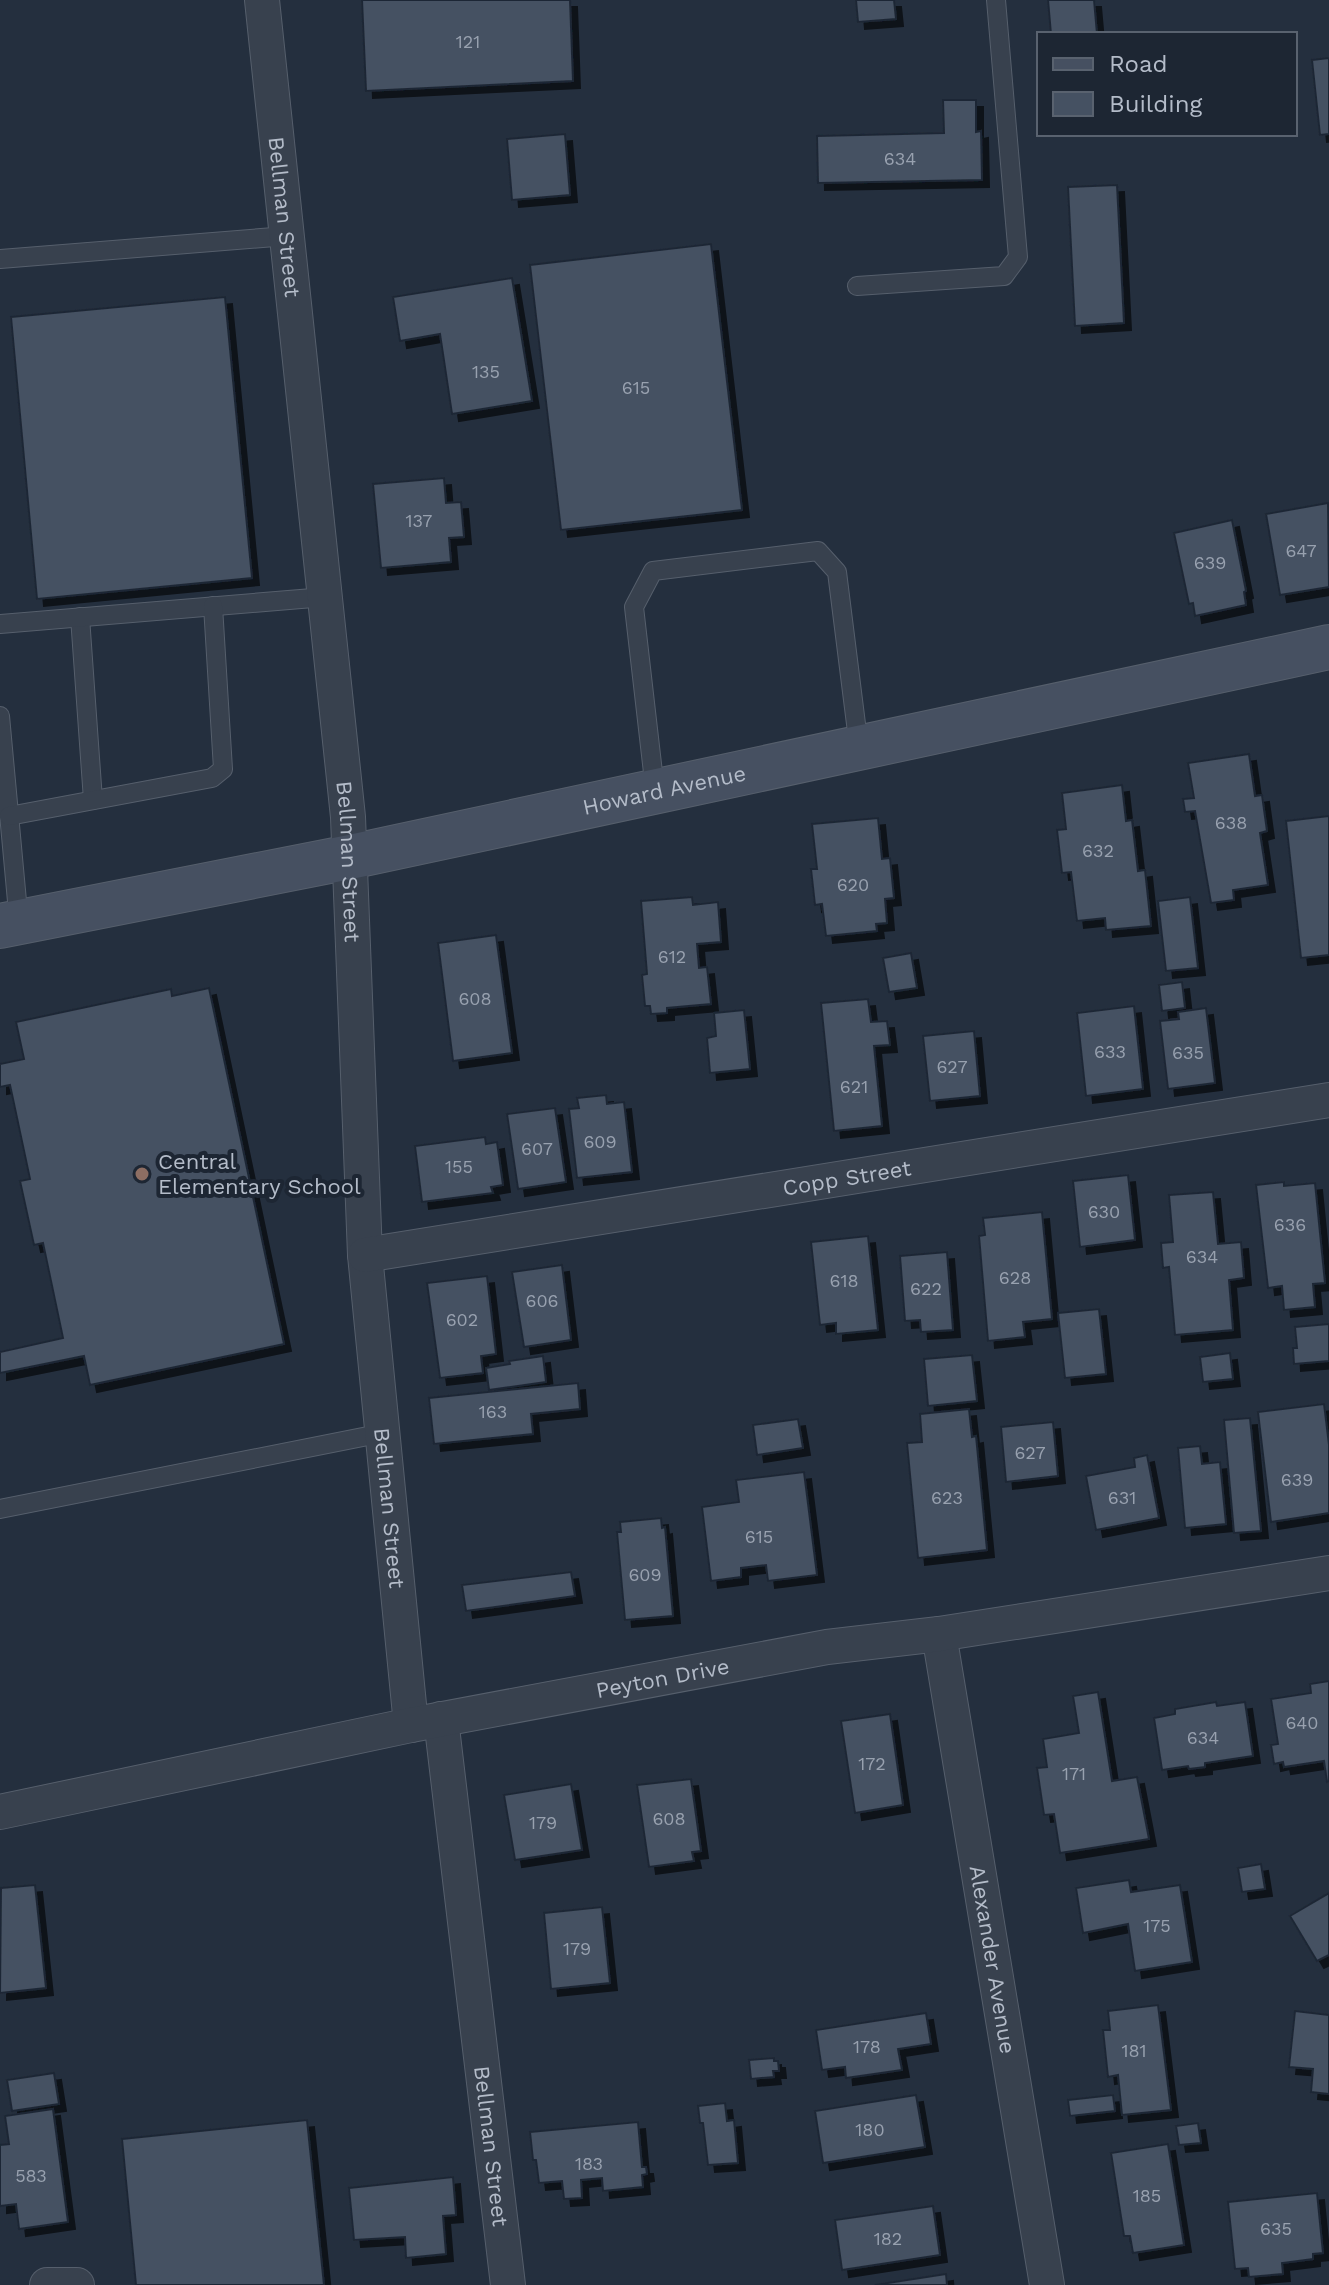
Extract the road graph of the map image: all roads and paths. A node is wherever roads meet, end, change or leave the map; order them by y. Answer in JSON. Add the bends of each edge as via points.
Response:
{"nodes":[{"id":1,"x":262,"y":0,"type":"edge"},
{"id":2,"x":996,"y":0,"type":"edge"},
{"id":3,"x":287,"y":236,"type":"junction"},
{"id":4,"x":0,"y":259,"type":"edge"},
{"id":5,"x":857,"y":286,"type":"dead end"},
{"id":6,"x":325,"y":597,"type":"junction"},
{"id":7,"x":213,"y":606,"type":"junction"},
{"id":8,"x":80,"y":617,"type":"junction"},
{"id":9,"x":0,"y":624,"type":"edge"},
{"id":10,"x":1329,"y":647,"type":"edge"},
{"id":11,"x":0,"y":716,"type":"edge"},
{"id":12,"x":859,"y":748,"type":"junction"},
{"id":13,"x":655,"y":790,"type":"junction"},
{"id":14,"x":93,"y":800,"type":"junction"},
{"id":15,"x":9,"y":816,"type":"junction"},
{"id":16,"x":350,"y":857,"type":"junction"},
{"id":17,"x":9,"y":925,"type":"edge"},
{"id":18,"x":1329,"y":1100,"type":"edge"},
{"id":19,"x":365,"y":1255,"type":"junction"},
{"id":20,"x":383,"y":1433,"type":"junction"},
{"id":21,"x":0,"y":1509,"type":"edge"},
{"id":22,"x":1329,"y":1573,"type":"edge"},
{"id":23,"x":939,"y":1634,"type":"junction"},
{"id":24,"x":426,"y":1722,"type":"junction"},
{"id":25,"x":0,"y":1812,"type":"edge"},
{"id":26,"x":47,"y":2285,"type":"edge"},
{"id":27,"x":77,"y":2285,"type":"edge"},
{"id":28,"x":508,"y":2285,"type":"edge"},
{"id":29,"x":1047,"y":2285,"type":"edge"}],
"edges":[{"from":1,"to":3,"type":"street","name":"Bellman Street"},
{"from":2,"to":5,"type":"lane","via":[[1018,257],[1004,276]]},
{"from":3,"to":4,"type":"lane"},
{"from":3,"to":6,"type":"street","name":"Bellman Street"},
{"from":6,"to":7,"type":"lane"},
{"from":6,"to":16,"type":"street","name":"Bellman Street"},
{"from":7,"to":8,"type":"lane"},
{"from":7,"to":14,"type":"lane","via":[[223,769],[212,778]]},
{"from":8,"to":9,"type":"lane"},
{"from":8,"to":14,"type":"lane"},
{"from":10,"to":12,"type":"main road","name":"Howard Avenue"},
{"from":11,"to":15,"type":"lane"},
{"from":12,"to":13,"type":"main road","name":"Howard Avenue"},
{"from":12,"to":13,"type":"lane","via":[[837,572],[818,551],[653,571],[634,607]]},
{"from":13,"to":16,"type":"main road","name":"Howard Avenue"},
{"from":14,"to":15,"type":"lane"},
{"from":15,"to":17,"type":"lane"},
{"from":16,"to":17,"type":"main road","name":"Howard Avenue"},
{"from":16,"to":19,"type":"street","name":"Bellman Street"},
{"from":18,"to":19,"type":"street","name":"Copp Street"},
{"from":19,"to":20,"type":"street","name":"Bellman Street"},
{"from":20,"to":21,"type":"lane"},
{"from":20,"to":24,"type":"street","name":"Bellman Street"},
{"from":22,"to":23,"type":"street","name":"Peyton Drive"},
{"from":23,"to":24,"type":"street","name":"Peyton Drive","via":[[827,1647]]},
{"from":23,"to":29,"type":"street","name":"Alexander Avenue"},
{"from":24,"to":25,"type":"street","name":"Peyton Drive"},
{"from":24,"to":28,"type":"street","name":"Bellman Street"},
{"from":26,"to":27,"type":"street"}]}
